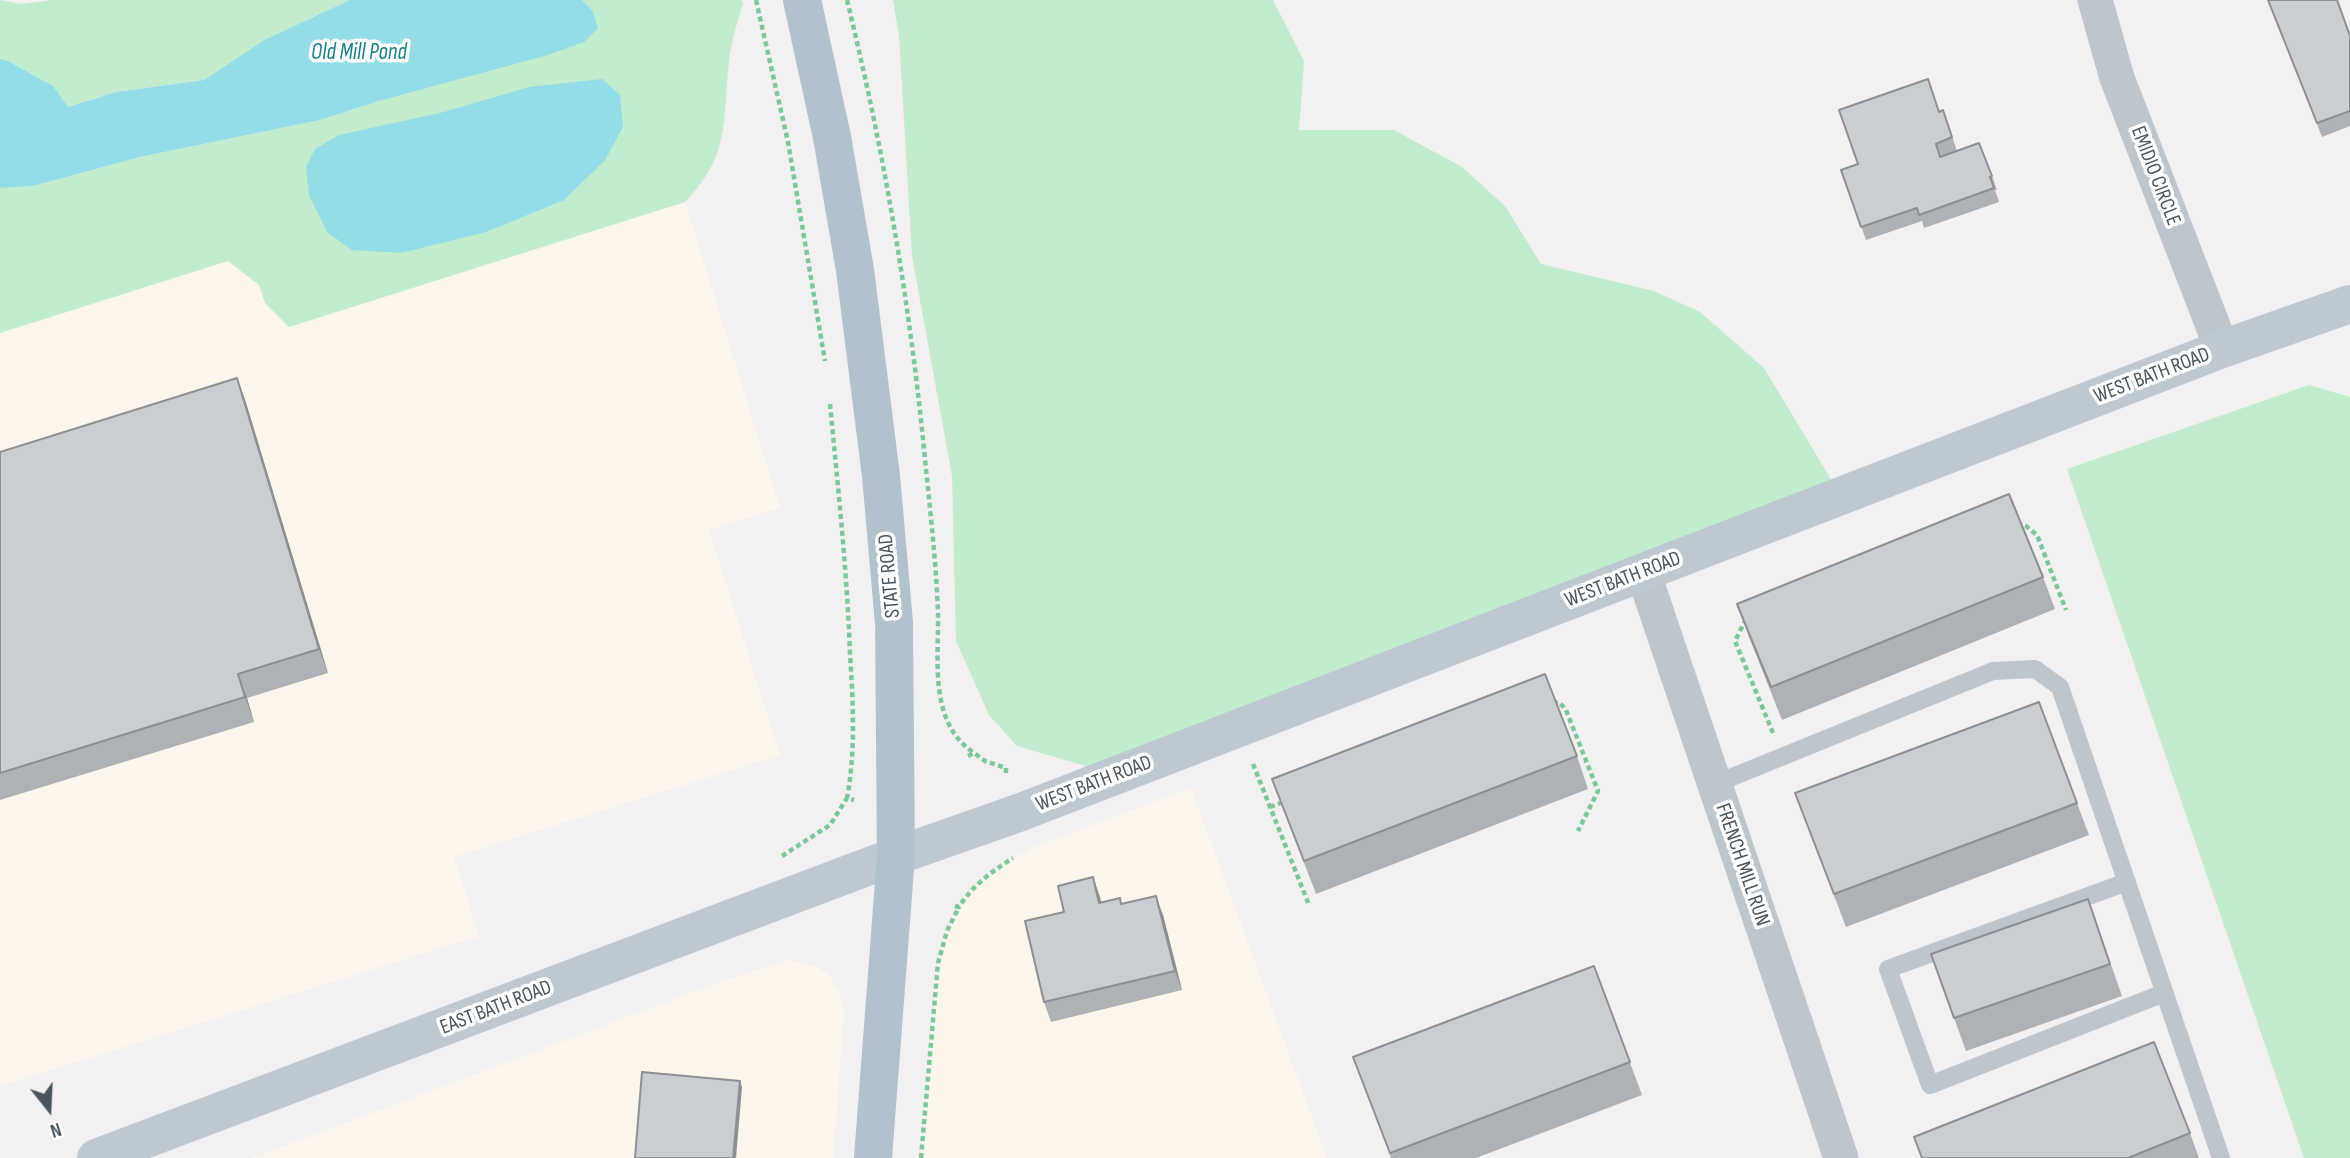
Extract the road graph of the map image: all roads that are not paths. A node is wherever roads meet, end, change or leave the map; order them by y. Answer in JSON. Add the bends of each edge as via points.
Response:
{"nodes":[{"id":1,"x":802,"y":0,"type":"edge"},
{"id":2,"x":2095,"y":0,"type":"edge"},
{"id":3,"x":2350,"y":304,"type":"edge"},
{"id":4,"x":2222,"y":349,"type":"junction"},
{"id":5,"x":1643,"y":572,"type":"junction"},
{"id":6,"x":1715,"y":784,"type":"junction"},
{"id":7,"x":896,"y":856,"type":"junction"},
{"id":8,"x":2127,"y":882,"type":"junction"},
{"id":9,"x":2164,"y":993,"type":"junction"},
{"id":10,"x":96,"y":1158,"type":"edge"},
{"id":11,"x":873,"y":1158,"type":"edge"},
{"id":12,"x":1842,"y":1158,"type":"edge"},
{"id":13,"x":2221,"y":1158,"type":"edge"}],
"edges":[{"from":1,"to":7,"type":"main road","name":"STATE ROAD","via":[[855,270],[881,475],[894,623]]},
{"from":2,"to":4,"type":"street","name":"EMIDIO CIRCLE","via":[[2117,78]]},
{"from":3,"to":4,"type":"street","name":"WEST BATH ROAD"},
{"from":4,"to":5,"type":"street","name":"WEST BATH ROAD"},
{"from":5,"to":6,"type":"street","name":"FRENCH MILL RUN"},
{"from":5,"to":7,"type":"street","name":"WEST BATH ROAD"},
{"from":6,"to":8,"type":"lane","via":[[1993,671],[2035,669],[2060,687]]},
{"from":6,"to":12,"type":"street","name":"FRENCH MILL RUN"},
{"from":7,"to":10,"type":"street","name":"EAST BATH ROAD"},
{"from":7,"to":11,"type":"main road","name":"STATE ROAD"},
{"from":8,"to":9,"type":"lane"},
{"from":8,"to":9,"type":"lane","via":[[1888,969],[1930,1084]]},
{"from":9,"to":13,"type":"lane"}]}
